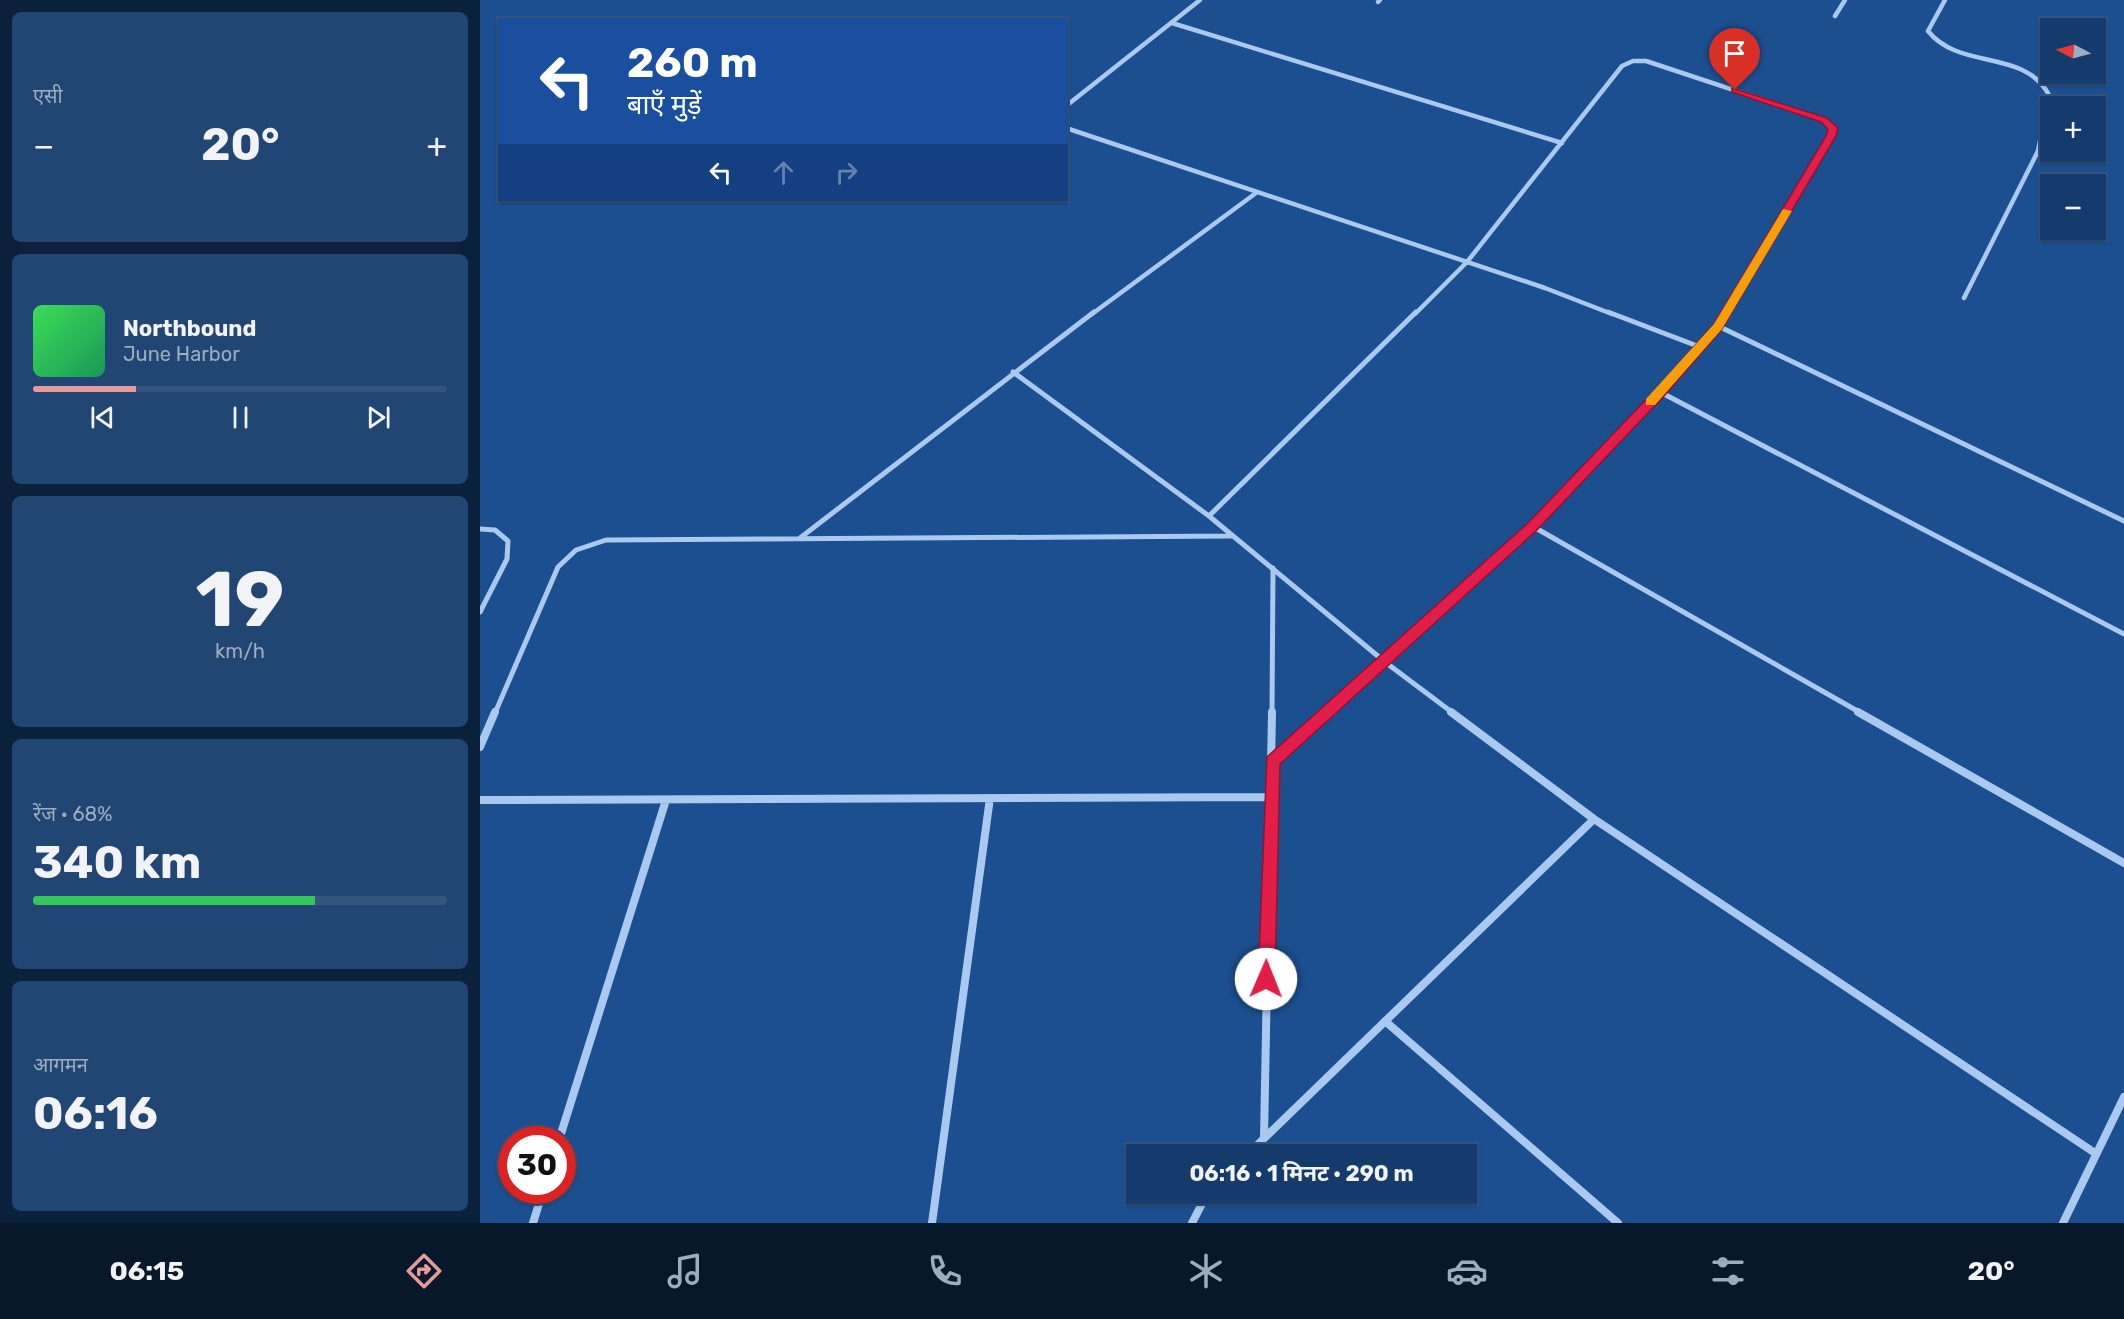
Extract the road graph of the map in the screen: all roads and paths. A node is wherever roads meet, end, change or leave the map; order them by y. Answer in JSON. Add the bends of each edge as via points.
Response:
{"nodes":[{"id":1,"x":1200,"y":0,"type":"edge"},
{"id":2,"x":1845,"y":0,"type":"edge"},
{"id":3,"x":1945,"y":0,"type":"edge"},
{"id":4,"x":1834,"y":16,"type":"dead end"},
{"id":5,"x":1172,"y":23,"type":"junction"},
{"id":6,"x":1068,"y":104,"type":"edge"},
{"id":7,"x":1068,"y":129,"type":"edge"},
{"id":8,"x":1562,"y":143,"type":"junction"},
{"id":9,"x":1256,"y":193,"type":"junction"},
{"id":10,"x":1467,"y":262,"type":"junction"},
{"id":11,"x":1964,"y":298,"type":"dead end"},
{"id":12,"x":1718,"y":326,"type":"junction"},
{"id":13,"x":1700,"y":347,"type":"junction"},
{"id":14,"x":1013,"y":372,"type":"junction"},
{"id":15,"x":1660,"y":392,"type":"junction"},
{"id":16,"x":1209,"y":516,"type":"junction"},
{"id":17,"x":2124,"y":521,"type":"edge"},
{"id":18,"x":1533,"y":526,"type":"junction"},
{"id":19,"x":480,"y":528,"type":"edge"},
{"id":20,"x":1232,"y":536,"type":"junction"},
{"id":21,"x":799,"y":539,"type":"junction"},
{"id":22,"x":1273,"y":568,"type":"junction"},
{"id":23,"x":480,"y":612,"type":"edge"},
{"id":24,"x":2124,"y":634,"type":"edge"},
{"id":25,"x":1385,"y":662,"type":"junction"},
{"id":26,"x":480,"y":747,"type":"edge"},
{"id":27,"x":1272,"y":761,"type":"junction"},
{"id":28,"x":1269,"y":796,"type":"junction"},
{"id":29,"x":990,"y":798,"type":"junction"},
{"id":30,"x":480,"y":800,"type":"edge"},
{"id":31,"x":666,"y":800,"type":"junction"},
{"id":32,"x":1594,"y":819,"type":"junction"},
{"id":33,"x":2124,"y":863,"type":"edge"},
{"id":34,"x":1385,"y":1021,"type":"junction"},
{"id":35,"x":2124,"y":1097,"type":"edge"},
{"id":36,"x":563,"y":1126,"type":"edge"},
{"id":37,"x":1264,"y":1138,"type":"junction"},
{"id":38,"x":1258,"y":1144,"type":"edge"},
{"id":39,"x":2095,"y":1153,"type":"junction"},
{"id":40,"x":539,"y":1204,"type":"edge"},
{"id":41,"x":1201,"y":1204,"type":"edge"},
{"id":42,"x":533,"y":1223,"type":"edge"},
{"id":43,"x":932,"y":1223,"type":"edge"},
{"id":44,"x":1191,"y":1223,"type":"edge"},
{"id":45,"x":1618,"y":1223,"type":"edge"},
{"id":46,"x":2063,"y":1223,"type":"edge"}],
"edges":[{"from":1,"to":5,"type":"street"},
{"from":2,"to":4,"type":"street"},
{"from":3,"to":11,"type":"street","via":[[1928,32],[1938,45],[2022,69],[2039,79],[2049,95],[2038,151]]},
{"from":5,"to":6,"type":"street"},
{"from":5,"to":8,"type":"street"},
{"from":7,"to":9,"type":"street"},
{"from":8,"to":10,"type":"street"},
{"from":8,"to":12,"type":"street","via":[[1622,66],[1646,61],[1813,116],[1833,128]]},
{"from":9,"to":10,"type":"street"},
{"from":9,"to":14,"type":"street"},
{"from":10,"to":13,"type":"street"},
{"from":10,"to":16,"type":"street"},
{"from":12,"to":13,"type":"street"},
{"from":12,"to":17,"type":"street"},
{"from":13,"to":15,"type":"street"},
{"from":14,"to":16,"type":"street"},
{"from":14,"to":21,"type":"street"},
{"from":15,"to":18,"type":"street"},
{"from":15,"to":24,"type":"street"},
{"from":16,"to":20,"type":"street"},
{"from":18,"to":25,"type":"street"},
{"from":18,"to":33,"type":"street"},
{"from":19,"to":23,"type":"street","via":[[495,530],[508,541],[507,560]]},
{"from":20,"to":21,"type":"street"},
{"from":20,"to":22,"type":"street"},
{"from":21,"to":26,"type":"street","via":[[606,540],[576,549],[558,567]]},
{"from":22,"to":25,"type":"street"},
{"from":22,"to":27,"type":"street"},
{"from":25,"to":27,"type":"street"},
{"from":25,"to":32,"type":"street"},
{"from":27,"to":28,"type":"street"},
{"from":28,"to":29,"type":"street"},
{"from":28,"to":37,"type":"street"},
{"from":29,"to":31,"type":"street"},
{"from":29,"to":43,"type":"street"},
{"from":30,"to":31,"type":"street"},
{"from":31,"to":36,"type":"street"},
{"from":32,"to":34,"type":"street"},
{"from":32,"to":39,"type":"street"},
{"from":34,"to":37,"type":"street"},
{"from":34,"to":45,"type":"street"},
{"from":35,"to":39,"type":"street"},
{"from":37,"to":38,"type":"street"},
{"from":39,"to":46,"type":"street"},
{"from":40,"to":42,"type":"street"},
{"from":41,"to":44,"type":"street"}]}
